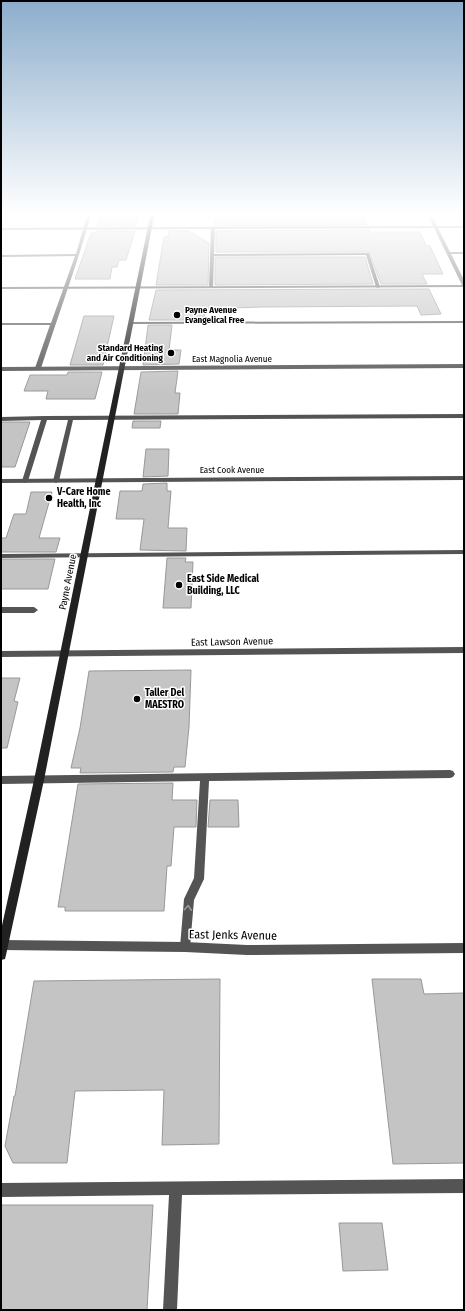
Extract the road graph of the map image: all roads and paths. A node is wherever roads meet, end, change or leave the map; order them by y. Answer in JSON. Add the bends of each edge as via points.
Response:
{"nodes":[{"id":1,"x":71,"y":273,"type":"edge"},
{"id":2,"x":141,"y":273,"type":"edge"},
{"id":3,"x":211,"y":273,"type":"edge"},
{"id":4,"x":374,"y":273,"type":"edge"},
{"id":5,"x":458,"y":273,"type":"edge"},
{"id":6,"x":464,"y":285,"type":"edge"},
{"id":7,"x":211,"y":287,"type":"junction"},
{"id":8,"x":378,"y":287,"type":"junction"},
{"id":9,"x":1,"y":288,"type":"edge"},
{"id":10,"x":65,"y":288,"type":"junction"},
{"id":11,"x":138,"y":288,"type":"junction"},
{"id":12,"x":464,"y":322,"type":"edge"},
{"id":13,"x":131,"y":323,"type":"junction"},
{"id":14,"x":1,"y":324,"type":"edge"},
{"id":15,"x":53,"y":324,"type":"junction"},
{"id":16,"x":464,"y":366,"type":"edge"},
{"id":17,"x":38,"y":368,"type":"junction"},
{"id":18,"x":122,"y":368,"type":"junction"},
{"id":19,"x":1,"y":369,"type":"edge"},
{"id":20,"x":464,"y":416,"type":"edge"},
{"id":21,"x":1,"y":418,"type":"edge"},
{"id":22,"x":45,"y":418,"type":"junction"},
{"id":23,"x":71,"y":418,"type":"junction"},
{"id":24,"x":113,"y":418,"type":"junction"},
{"id":25,"x":464,"y":478,"type":"edge"},
{"id":26,"x":100,"y":480,"type":"junction"},
{"id":27,"x":1,"y":481,"type":"edge"},
{"id":28,"x":25,"y":481,"type":"junction"},
{"id":29,"x":56,"y":481,"type":"junction"},
{"id":30,"x":464,"y":552,"type":"edge"},
{"id":31,"x":1,"y":556,"type":"edge"},
{"id":32,"x":83,"y":556,"type":"junction"},
{"id":33,"x":1,"y":610,"type":"edge"},
{"id":34,"x":34,"y":610,"type":"dead end"},
{"id":35,"x":464,"y":650,"type":"edge"},
{"id":36,"x":1,"y":654,"type":"edge"},
{"id":37,"x":64,"y":654,"type":"junction"},
{"id":38,"x":450,"y":774,"type":"dead end"},
{"id":39,"x":205,"y":778,"type":"junction"},
{"id":40,"x":1,"y":780,"type":"edge"},
{"id":41,"x":39,"y":780,"type":"junction"},
{"id":42,"x":185,"y":947,"type":"junction"},
{"id":43,"x":464,"y":948,"type":"edge"},
{"id":44,"x":2,"y":949,"type":"edge"},
{"id":45,"x":464,"y":1186,"type":"edge"},
{"id":46,"x":176,"y":1189,"type":"junction"},
{"id":47,"x":1,"y":1190,"type":"edge"},
{"id":48,"x":170,"y":1310,"type":"edge"}],
"edges":[{"from":1,"to":10,"type":"street"},
{"from":2,"to":11,"type":"street","name":"Payne Avenue"},
{"from":3,"to":7,"type":"street"},
{"from":4,"to":8,"type":"street"},
{"from":5,"to":6,"type":"street"},
{"from":6,"to":8,"type":"street"},
{"from":7,"to":8,"type":"street"},
{"from":7,"to":11,"type":"street"},
{"from":9,"to":10,"type":"street"},
{"from":10,"to":11,"type":"street"},
{"from":10,"to":15,"type":"street"},
{"from":11,"to":13,"type":"street","name":"Payne Avenue"},
{"from":12,"to":13,"type":"street"},
{"from":13,"to":18,"type":"street","name":"Payne Avenue"},
{"from":14,"to":15,"type":"street"},
{"from":15,"to":17,"type":"street"},
{"from":16,"to":18,"type":"street","name":"East Magnolia Avenue"},
{"from":17,"to":18,"type":"street","name":"East Magnolia Avenue"},
{"from":17,"to":19,"type":"street","name":"East Magnolia Avenue"},
{"from":18,"to":24,"type":"street","name":"Payne Avenue"},
{"from":20,"to":24,"type":"street"},
{"from":21,"to":22,"type":"street"},
{"from":22,"to":23,"type":"street"},
{"from":22,"to":28,"type":"street"},
{"from":23,"to":24,"type":"street"},
{"from":23,"to":29,"type":"street"},
{"from":24,"to":26,"type":"street","name":"Payne Avenue"},
{"from":25,"to":26,"type":"street","name":"East Cook Avenue"},
{"from":26,"to":29,"type":"street","name":"East Cook Avenue"},
{"from":26,"to":32,"type":"street","name":"Payne Avenue"},
{"from":27,"to":28,"type":"street","name":"East Cook Avenue"},
{"from":28,"to":29,"type":"street","name":"East Cook Avenue"},
{"from":30,"to":32,"type":"street"},
{"from":31,"to":32,"type":"street"},
{"from":32,"to":37,"type":"street","name":"Payne Avenue"},
{"from":33,"to":34,"type":"street"},
{"from":35,"to":37,"type":"street","name":"East Lawson Avenue"},
{"from":36,"to":37,"type":"street","name":"East Lawson Avenue"},
{"from":37,"to":41,"type":"street","name":"Payne Avenue"},
{"from":38,"to":39,"type":"street"},
{"from":39,"to":41,"type":"street"},
{"from":42,"to":39,"type":"street","one_way":true,"via":[[189,899],[199,879]]},
{"from":40,"to":41,"type":"street"},
{"from":41,"to":44,"type":"street","name":"Payne Avenue"},
{"from":42,"to":43,"type":"street","name":"East Jenks Avenue","via":[[247,950]]},
{"from":42,"to":44,"type":"street","name":"East Jenks Avenue"},
{"from":45,"to":46,"type":"street"},
{"from":46,"to":47,"type":"street"},
{"from":46,"to":48,"type":"street"}]}
